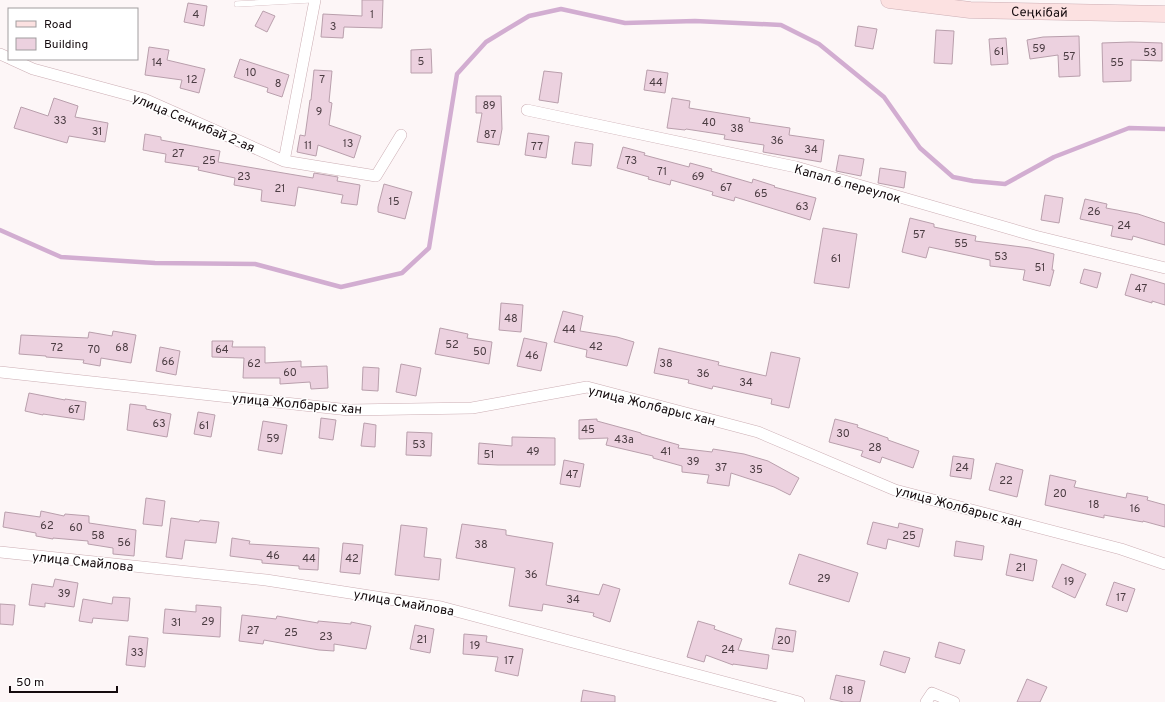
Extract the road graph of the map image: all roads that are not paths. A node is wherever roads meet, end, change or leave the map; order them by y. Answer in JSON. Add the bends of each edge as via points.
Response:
{"nodes":[{"id":1,"x":309,"y":0,"type":"edge"},
{"id":2,"x":315,"y":0,"type":"edge"},
{"id":3,"x":890,"y":0,"type":"edge"},
{"id":4,"x":237,"y":4,"type":"dead end"},
{"id":5,"x":1165,"y":14,"type":"edge"},
{"id":6,"x":12,"y":60,"type":"edge"},
{"id":7,"x":527,"y":110,"type":"dead end"},
{"id":8,"x":401,"y":135,"type":"dead end"},
{"id":9,"x":284,"y":161,"type":"junction"},
{"id":10,"x":1165,"y":268,"type":"edge"},
{"id":11,"x":0,"y":372,"type":"edge"},
{"id":12,"x":0,"y":552,"type":"edge"},
{"id":13,"x":1165,"y":564,"type":"edge"},
{"id":14,"x":799,"y":702,"type":"edge"},
{"id":15,"x":926,"y":702,"type":"edge"},
{"id":16,"x":954,"y":702,"type":"edge"}],
"edges":[{"from":1,"to":4,"type":"lane"},
{"from":2,"to":9,"type":"street"},
{"from":3,"to":5,"type":"street","name":"Сеңкібай","via":[[970,10]]},
{"from":6,"to":9,"type":"street","name":"улица Сенкибай 2-ая","via":[[33,69],[144,99]]},
{"from":7,"to":10,"type":"street","name":"Капал 6 переулок","via":[[796,167],[1035,236]]},
{"from":8,"to":9,"type":"street","name":"улица Сенкибай 2-ая","via":[[376,176]]},
{"from":11,"to":13,"type":"street","name":"улица Жолбарыс хан","via":[[349,410],[472,408],[587,387],[758,432],[895,490],[1121,549]]},
{"from":12,"to":14,"type":"street","name":"улица Смайлова","via":[[266,580],[441,607]]},
{"from":15,"to":16,"type":"street","via":[[932,693]]}]}
